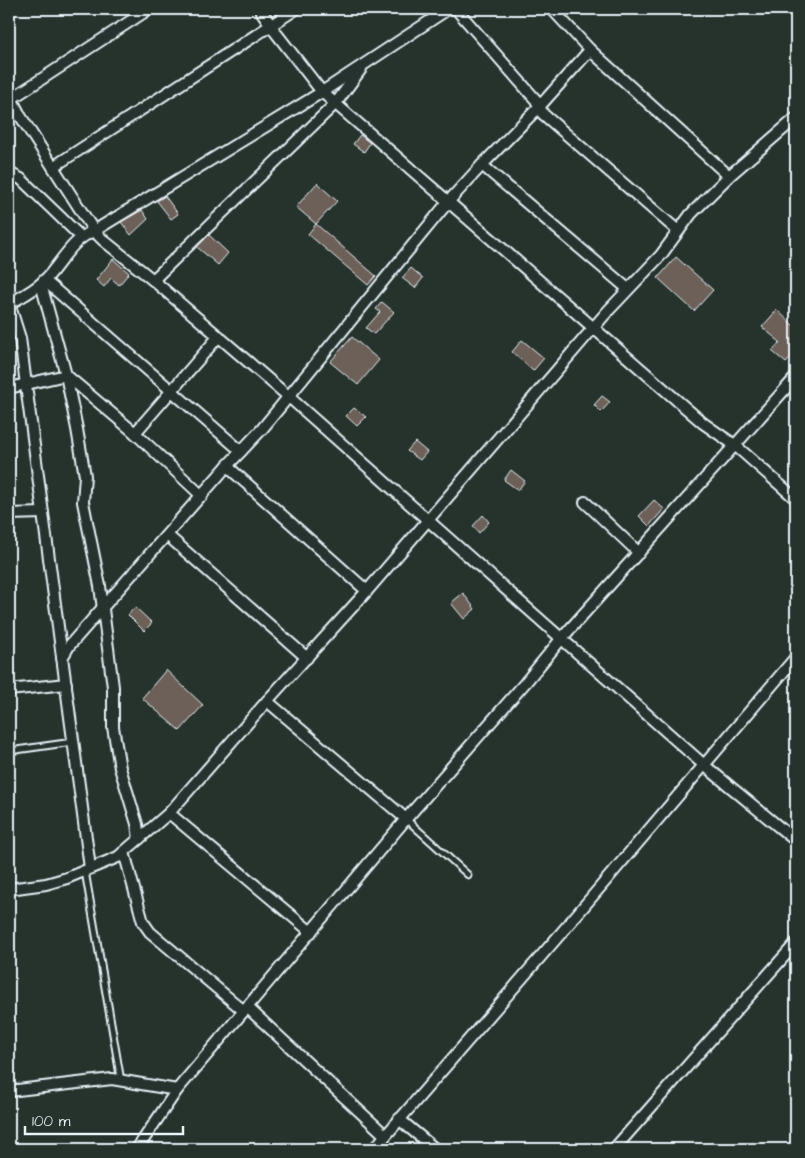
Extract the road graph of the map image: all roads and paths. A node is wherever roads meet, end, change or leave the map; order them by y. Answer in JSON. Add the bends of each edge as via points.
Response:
{"nodes":[{"id":1,"x":149,"y":9,"type":"edge"},
{"id":2,"x":260,"y":9,"type":"edge"},
{"id":3,"x":296,"y":9,"type":"edge"},
{"id":4,"x":448,"y":9,"type":"edge"},
{"id":5,"x":456,"y":9,"type":"edge"},
{"id":6,"x":552,"y":9,"type":"edge"},
{"id":7,"x":271,"y":25,"type":"junction"},
{"id":8,"x":590,"y":50,"type":"junction"},
{"id":9,"x":364,"y":64,"type":"junction"},
{"id":10,"x":322,"y":92,"type":"junction"},
{"id":11,"x":10,"y":97,"type":"edge"},
{"id":12,"x":336,"y":103,"type":"junction"},
{"id":13,"x":539,"y":107,"type":"junction"},
{"id":14,"x":796,"y":118,"type":"edge"},
{"id":15,"x":482,"y":165,"type":"junction"},
{"id":16,"x":53,"y":167,"type":"junction"},
{"id":17,"x":9,"y":173,"type":"edge"},
{"id":18,"x":729,"y":176,"type":"junction"},
{"id":19,"x":448,"y":202,"type":"junction"},
{"id":20,"x":94,"y":231,"type":"junction"},
{"id":21,"x":678,"y":231,"type":"junction"},
{"id":22,"x":81,"y":237,"type":"junction"},
{"id":23,"x":153,"y":280,"type":"junction"},
{"id":24,"x":42,"y":282,"type":"junction"},
{"id":25,"x":628,"y":289,"type":"junction"},
{"id":26,"x":9,"y":304,"type":"edge"},
{"id":27,"x":594,"y":329,"type":"junction"},
{"id":28,"x":219,"y":336,"type":"junction"},
{"id":29,"x":66,"y":375,"type":"junction"},
{"id":30,"x":796,"y":377,"type":"edge"},
{"id":31,"x":26,"y":385,"type":"junction"},
{"id":32,"x":9,"y":388,"type":"edge"},
{"id":33,"x":171,"y":390,"type":"junction"},
{"id":34,"x":289,"y":396,"type":"junction"},
{"id":35,"x":135,"y":433,"type":"junction"},
{"id":36,"x":736,"y":446,"type":"junction"},
{"id":37,"x":242,"y":451,"type":"junction"},
{"id":38,"x":227,"y":466,"type":"junction"},
{"id":39,"x":202,"y":496,"type":"junction"},
{"id":40,"x":796,"y":499,"type":"edge"},
{"id":41,"x":585,"y":502,"type":"dead end"},
{"id":42,"x":43,"y":512,"type":"junction"},
{"id":43,"x":9,"y":514,"type":"edge"},
{"id":44,"x":428,"y":521,"type":"junction"},
{"id":45,"x":167,"y":535,"type":"junction"},
{"id":46,"x":639,"y":553,"type":"junction"},
{"id":47,"x":367,"y":591,"type":"junction"},
{"id":48,"x":102,"y":610,"type":"junction"},
{"id":49,"x":562,"y":638,"type":"junction"},
{"id":50,"x":796,"y":657,"type":"edge"},
{"id":51,"x":62,"y":658,"type":"junction"},
{"id":52,"x":306,"y":658,"type":"junction"},
{"id":53,"x":66,"y":684,"type":"junction"},
{"id":54,"x":9,"y":690,"type":"edge"},
{"id":55,"x":267,"y":701,"type":"junction"},
{"id":56,"x":74,"y":742,"type":"junction"},
{"id":57,"x":9,"y":751,"type":"edge"},
{"id":58,"x":704,"y":765,"type":"junction"},
{"id":59,"x":169,"y":813,"type":"junction"},
{"id":60,"x":406,"y":819,"type":"junction"},
{"id":61,"x":139,"y":839,"type":"junction"},
{"id":62,"x":796,"y":841,"type":"edge"},
{"id":63,"x":124,"y":852,"type":"junction"},
{"id":64,"x":88,"y":869,"type":"junction"},
{"id":65,"x":468,"y":876,"type":"dead end"},
{"id":66,"x":9,"y":889,"type":"edge"},
{"id":67,"x":311,"y":932,"type":"junction"},
{"id":68,"x":796,"y":943,"type":"edge"},
{"id":69,"x":246,"y":1009,"type":"junction"},
{"id":70,"x":121,"y":1081,"type":"junction"},
{"id":71,"x":177,"y":1090,"type":"junction"},
{"id":72,"x":9,"y":1092,"type":"edge"},
{"id":73,"x":399,"y":1120,"type":"junction"},
{"id":74,"x":385,"y":1135,"type":"junction"},
{"id":75,"x":137,"y":1149,"type":"edge"},
{"id":76,"x":374,"y":1149,"type":"edge"},
{"id":77,"x":435,"y":1149,"type":"edge"},
{"id":78,"x":614,"y":1149,"type":"edge"}],
"edges":[{"from":1,"to":11,"type":"street"},
{"from":2,"to":7,"type":"street"},
{"from":3,"to":7,"type":"street"},
{"from":4,"to":9,"type":"street"},
{"from":5,"to":13,"type":"street"},
{"from":6,"to":8,"type":"street"},
{"from":7,"to":10,"type":"street"},
{"from":7,"to":16,"type":"street"},
{"from":8,"to":13,"type":"street"},
{"from":8,"to":18,"type":"street"},
{"from":9,"to":10,"type":"street"},
{"from":9,"to":12,"type":"street"},
{"from":10,"to":12,"type":"street"},
{"from":10,"to":20,"type":"street"},
{"from":11,"to":16,"type":"street"},
{"from":12,"to":19,"type":"street"},
{"from":12,"to":23,"type":"street"},
{"from":13,"to":15,"type":"street"},
{"from":13,"to":21,"type":"street","via":[[543,114]]},
{"from":14,"to":18,"type":"street"},
{"from":15,"to":19,"type":"street"},
{"from":15,"to":25,"type":"street"},
{"from":16,"to":20,"type":"street"},
{"from":17,"to":22,"type":"street","via":[[21,179]]},
{"from":18,"to":21,"type":"street"},
{"from":19,"to":27,"type":"street"},
{"from":19,"to":34,"type":"street"},
{"from":20,"to":22,"type":"street"},
{"from":20,"to":23,"type":"street"},
{"from":21,"to":25,"type":"street"},
{"from":22,"to":24,"type":"street"},
{"from":23,"to":28,"type":"street"},
{"from":24,"to":26,"type":"street"},
{"from":24,"to":29,"type":"street"},
{"from":24,"to":33,"type":"street"},
{"from":25,"to":27,"type":"street"},
{"from":26,"to":31,"type":"street","via":[[20,338]]},
{"from":27,"to":36,"type":"street","via":[[703,423]]},
{"from":27,"to":44,"type":"street"},
{"from":28,"to":33,"type":"street"},
{"from":28,"to":34,"type":"street"},
{"from":29,"to":31,"type":"street"},
{"from":29,"to":35,"type":"street"},
{"from":29,"to":48,"type":"street","via":[[86,476],[83,502]]},
{"from":30,"to":36,"type":"street"},
{"from":31,"to":32,"type":"street"},
{"from":31,"to":42,"type":"street"},
{"from":33,"to":35,"type":"street"},
{"from":33,"to":37,"type":"street"},
{"from":34,"to":37,"type":"street"},
{"from":34,"to":44,"type":"street"},
{"from":35,"to":39,"type":"street"},
{"from":36,"to":40,"type":"street"},
{"from":36,"to":46,"type":"street"},
{"from":37,"to":38,"type":"street"},
{"from":38,"to":39,"type":"street"},
{"from":38,"to":47,"type":"street"},
{"from":39,"to":45,"type":"street"},
{"from":41,"to":46,"type":"street"},
{"from":42,"to":43,"type":"street"},
{"from":42,"to":51,"type":"street"},
{"from":44,"to":47,"type":"street"},
{"from":44,"to":49,"type":"street"},
{"from":45,"to":48,"type":"street"},
{"from":45,"to":52,"type":"street"},
{"from":46,"to":49,"type":"street"},
{"from":47,"to":52,"type":"street"},
{"from":48,"to":51,"type":"street"},
{"from":48,"to":61,"type":"street","via":[[112,687],[112,727]]},
{"from":49,"to":58,"type":"street"},
{"from":49,"to":60,"type":"street"},
{"from":50,"to":58,"type":"street"},
{"from":51,"to":53,"type":"street"},
{"from":52,"to":55,"type":"street"},
{"from":53,"to":54,"type":"street"},
{"from":53,"to":56,"type":"street"},
{"from":55,"to":59,"type":"street"},
{"from":55,"to":60,"type":"street"},
{"from":56,"to":57,"type":"lane"},
{"from":56,"to":64,"type":"street"},
{"from":58,"to":62,"type":"street"},
{"from":58,"to":73,"type":"street"},
{"from":59,"to":61,"type":"street"},
{"from":59,"to":67,"type":"street"},
{"from":60,"to":65,"type":"lane"},
{"from":60,"to":67,"type":"street"},
{"from":61,"to":63,"type":"street"},
{"from":63,"to":64,"type":"street"},
{"from":63,"to":69,"type":"street","via":[[143,922],[150,932]]},
{"from":64,"to":66,"type":"street","via":[[46,884]]},
{"from":64,"to":70,"type":"lane"},
{"from":67,"to":69,"type":"street"},
{"from":68,"to":78,"type":"street"},
{"from":69,"to":71,"type":"street"},
{"from":69,"to":74,"type":"street"},
{"from":70,"to":71,"type":"street"},
{"from":70,"to":72,"type":"street","via":[[112,1079]]},
{"from":71,"to":75,"type":"street"},
{"from":73,"to":74,"type":"street"},
{"from":73,"to":77,"type":"street"},
{"from":74,"to":76,"type":"street"}]}
